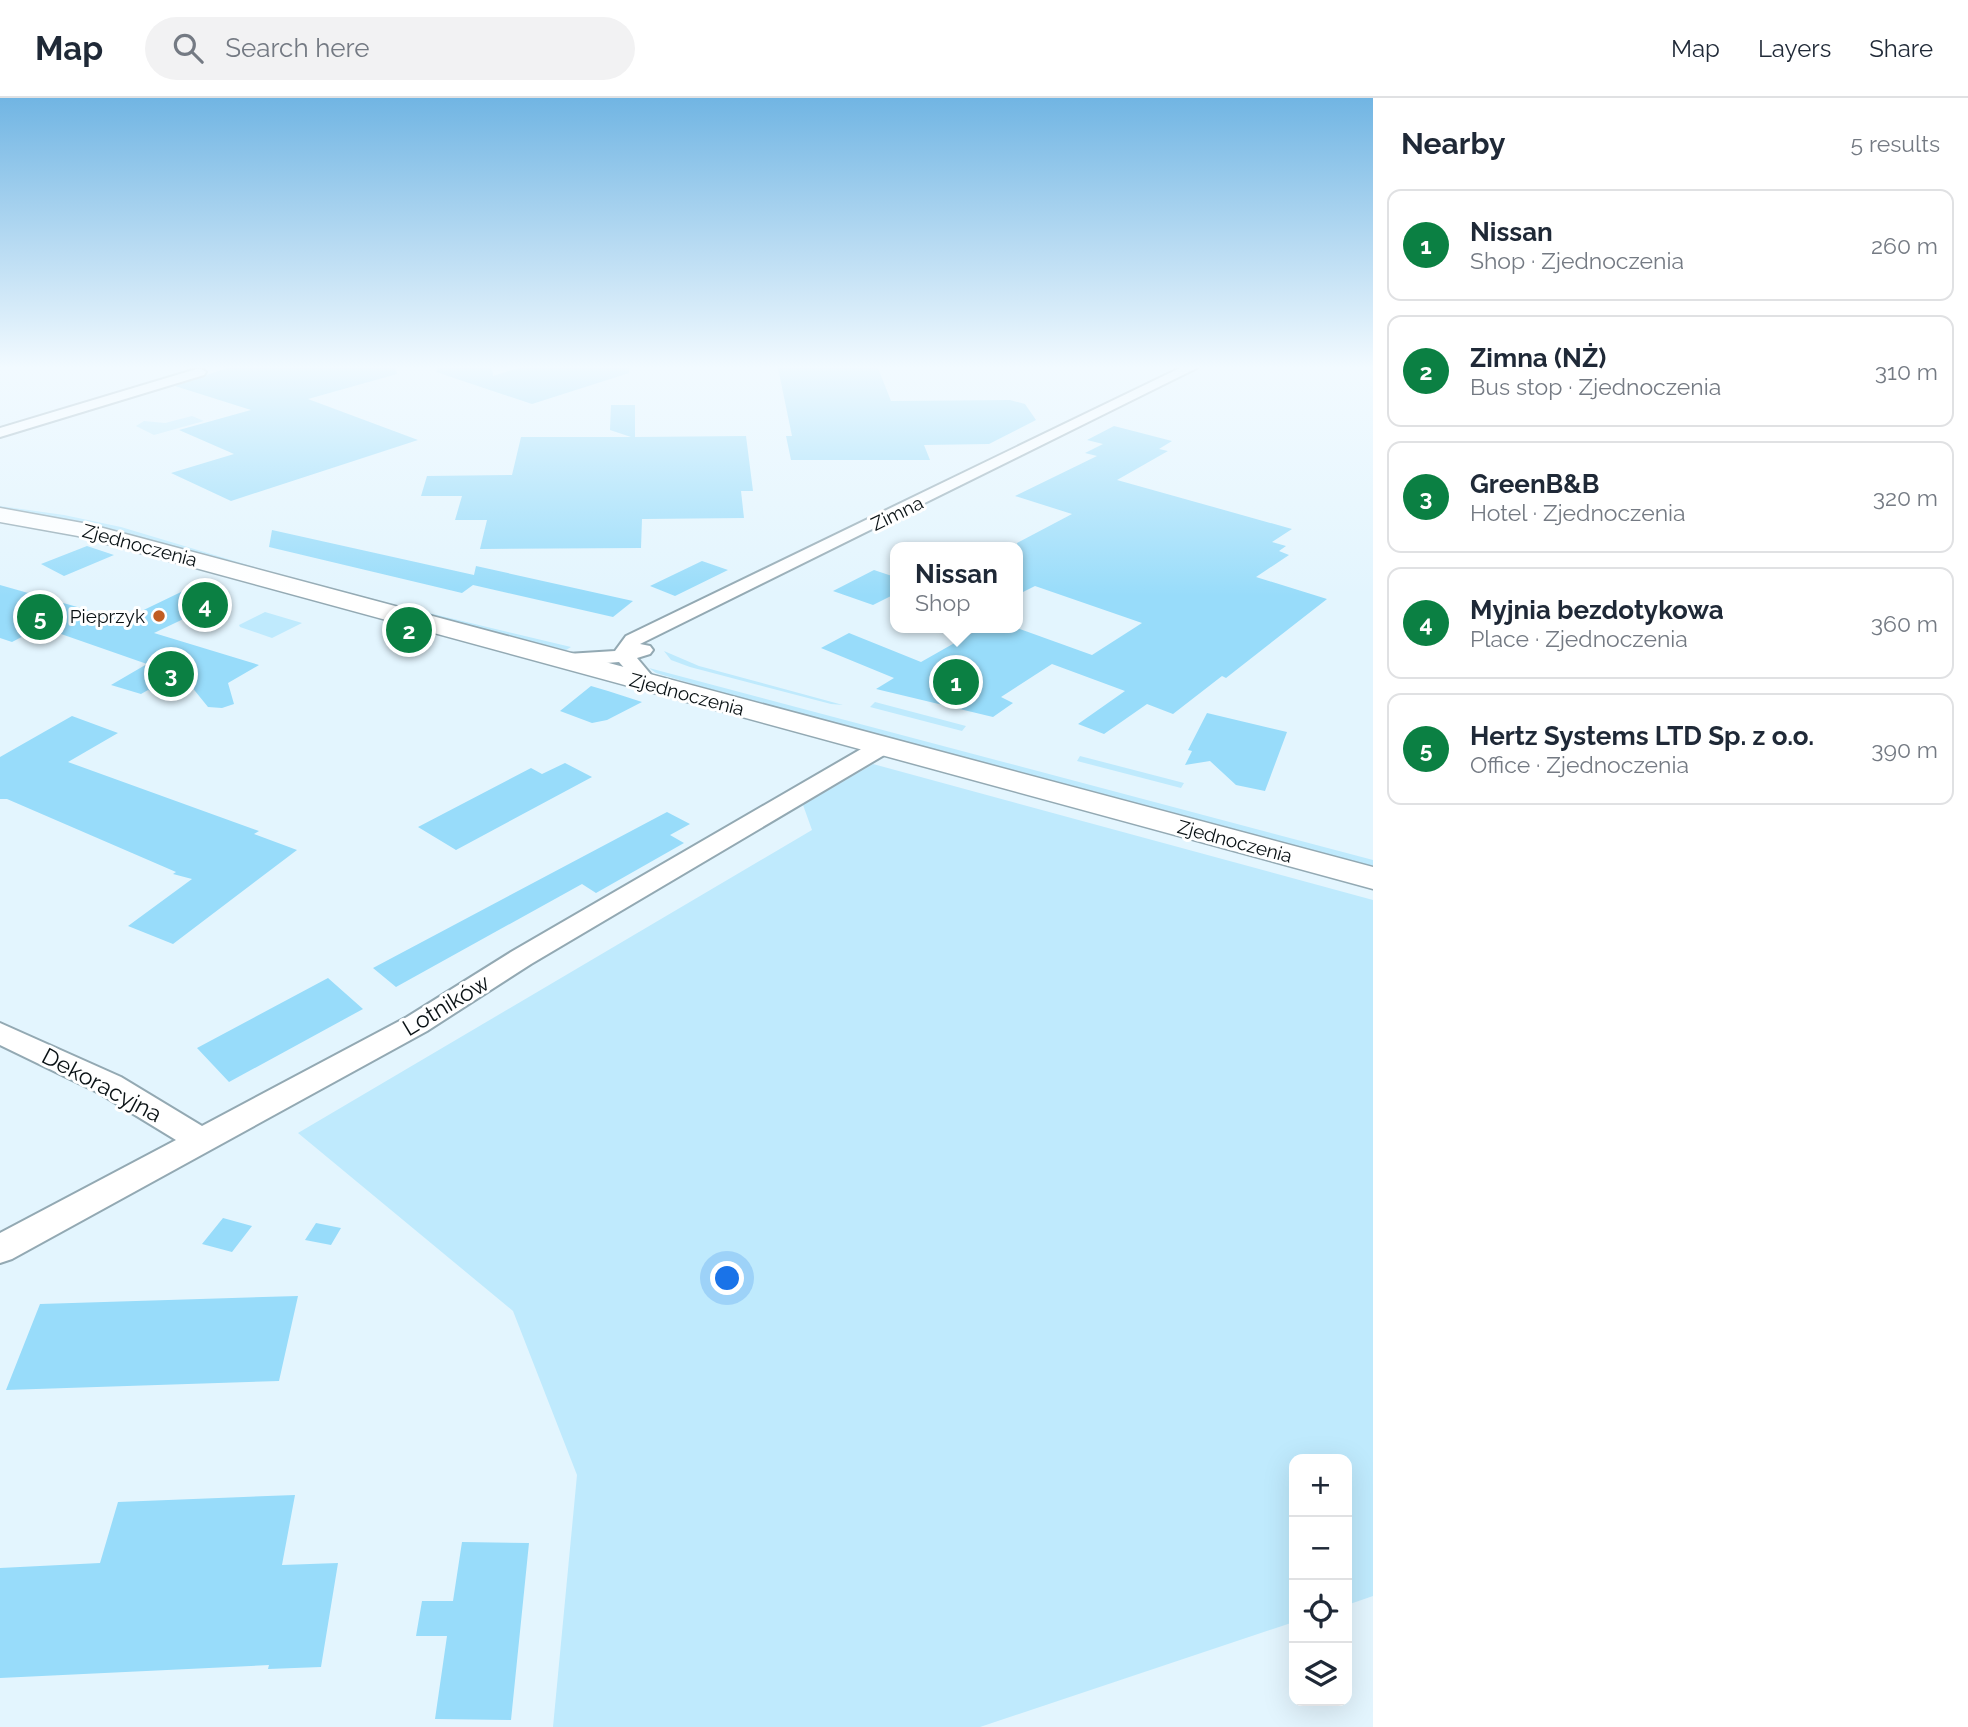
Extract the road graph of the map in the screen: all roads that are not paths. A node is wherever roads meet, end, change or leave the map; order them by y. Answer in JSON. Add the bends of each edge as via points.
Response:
{"nodes":[{"id":1,"x":1036,"y":444,"type":"edge"},
{"id":2,"x":0,"y":503,"type":"edge"},
{"id":3,"x":0,"y":515,"type":"edge"},
{"id":4,"x":626,"y":656,"type":"junction"},
{"id":5,"x":566,"y":660,"type":"junction"},
{"id":6,"x":648,"y":683,"type":"junction"},
{"id":7,"x":883,"y":747,"type":"junction"},
{"id":8,"x":1373,"y":852,"type":"edge"},
{"id":9,"x":1373,"y":878,"type":"edge"},
{"id":10,"x":0,"y":1033,"type":"edge"},
{"id":11,"x":203,"y":1141,"type":"junction"},
{"id":12,"x":0,"y":1249,"type":"edge"}],
"edges":[{"from":1,"to":4,"type":"street","name":"Zimna","via":[[678,620],[652,645]]},
{"from":2,"to":4,"type":"main road","name":"Zjednoczenia","via":[[140,528]]},
{"from":3,"to":5,"type":"main road","name":"Zjednoczenia","via":[[80,529]]},
{"from":4,"to":5,"type":"street","name":"Zimna"},
{"from":4,"to":6,"type":"street"},
{"from":4,"to":8,"type":"main road","name":"Zjednoczenia"},
{"from":5,"to":6,"type":"main road","name":"Zjednoczenia"},
{"from":6,"to":7,"type":"main road","name":"Zjednoczenia"},
{"from":7,"to":9,"type":"main road","name":"Zjednoczenia"},
{"from":7,"to":11,"type":"street","name":"Lotników","via":[[521,958],[417,1024]]},
{"from":10,"to":11,"type":"street","name":"Dekoracyjna","via":[[110,1085]]},
{"from":11,"to":12,"type":"street","name":"Lotników"}]}
